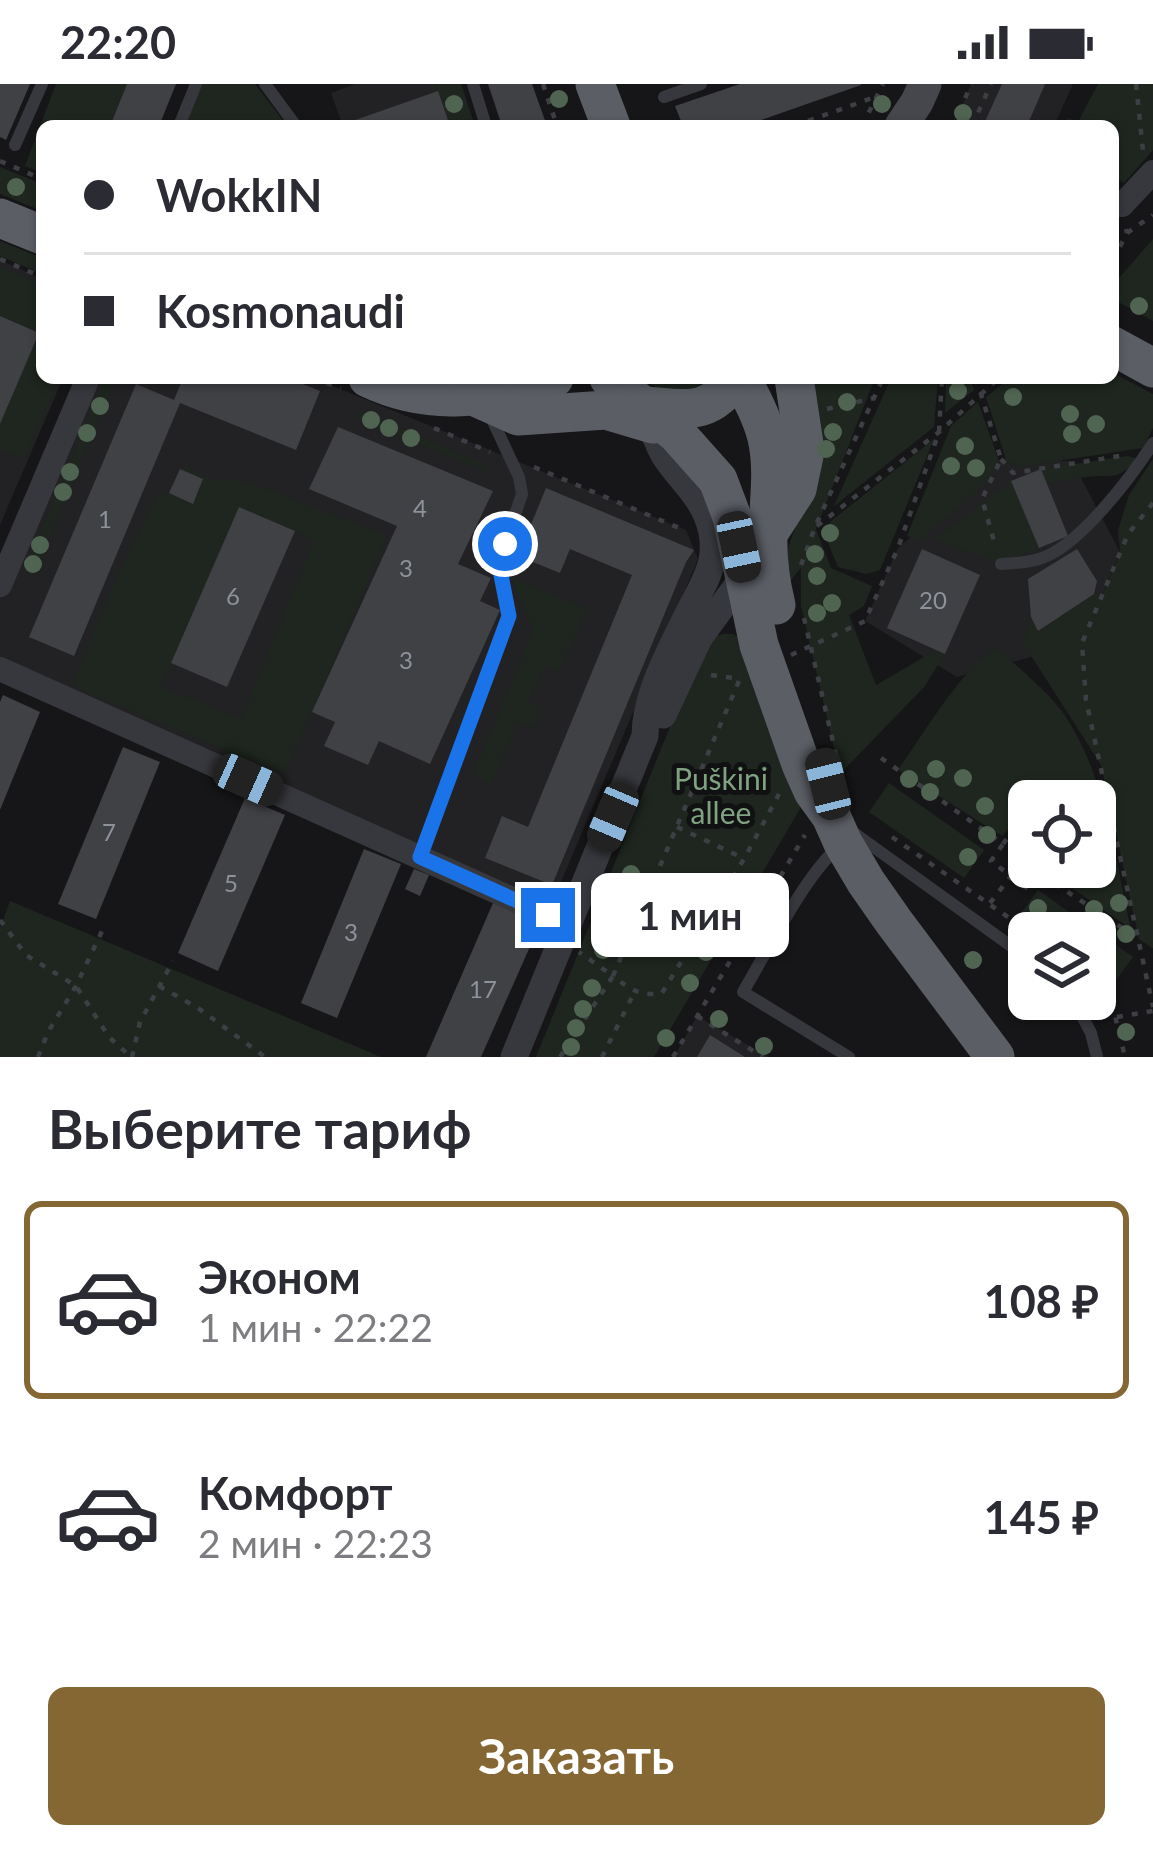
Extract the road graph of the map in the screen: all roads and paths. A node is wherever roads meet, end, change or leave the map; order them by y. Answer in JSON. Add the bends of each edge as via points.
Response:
{"nodes":[{"id":1,"x":42,"y":84,"type":"edge"},
{"id":2,"x":196,"y":84,"type":"edge"},
{"id":3,"x":265,"y":84,"type":"edge"},
{"id":4,"x":473,"y":84,"type":"edge"},
{"id":5,"x":543,"y":84,"type":"edge"},
{"id":6,"x":575,"y":84,"type":"edge"},
{"id":7,"x":595,"y":84,"type":"edge"},
{"id":8,"x":701,"y":84,"type":"edge"},
{"id":9,"x":883,"y":84,"type":"edge"},
{"id":10,"x":971,"y":84,"type":"edge"},
{"id":11,"x":991,"y":84,"type":"edge"},
{"id":12,"x":1136,"y":84,"type":"edge"},
{"id":13,"x":664,"y":97,"type":"dead end"},
{"id":14,"x":875,"y":97,"type":"junction"},
{"id":15,"x":181,"y":120,"type":"edge"},
{"id":16,"x":292,"y":120,"type":"edge"},
{"id":17,"x":484,"y":120,"type":"edge"},
{"id":18,"x":555,"y":120,"type":"edge"},
{"id":19,"x":588,"y":120,"type":"edge"},
{"id":20,"x":609,"y":120,"type":"edge"},
{"id":21,"x":811,"y":120,"type":"edge"},
{"id":22,"x":865,"y":120,"type":"edge"},
{"id":23,"x":956,"y":120,"type":"edge"},
{"id":24,"x":975,"y":120,"type":"edge"},
{"id":25,"x":15,"y":145,"type":"dead end"},
{"id":26,"x":0,"y":161,"type":"edge"},
{"id":27,"x":36,"y":176,"type":"edge"},
{"id":28,"x":1149,"y":177,"type":"edge"},
{"id":29,"x":1122,"y":206,"type":"joint"},
{"id":30,"x":1153,"y":215,"type":"edge"},
{"id":31,"x":0,"y":218,"type":"edge"},
{"id":32,"x":36,"y":233,"type":"edge"},
{"id":33,"x":1126,"y":233,"type":"junction"},
{"id":34,"x":1119,"y":248,"type":"edge"},
{"id":35,"x":0,"y":260,"type":"edge"},
{"id":36,"x":36,"y":275,"type":"edge"},
{"id":37,"x":1119,"y":349,"type":"edge"},
{"id":38,"x":1153,"y":368,"type":"edge"},
{"id":39,"x":85,"y":384,"type":"edge"},
{"id":40,"x":356,"y":384,"type":"edge"},
{"id":41,"x":534,"y":384,"type":"edge"},
{"id":42,"x":616,"y":384,"type":"edge"},
{"id":43,"x":733,"y":384,"type":"edge"},
{"id":44,"x":742,"y":384,"type":"edge"},
{"id":45,"x":795,"y":384,"type":"edge"},
{"id":46,"x":880,"y":384,"type":"edge"},
{"id":47,"x":943,"y":384,"type":"edge"},
{"id":48,"x":978,"y":384,"type":"edge"},
{"id":49,"x":992,"y":384,"type":"edge"},
{"id":50,"x":981,"y":393,"type":"junction"},
{"id":51,"x":473,"y":396,"type":"junction"},
{"id":52,"x":657,"y":421,"type":"junction"},
{"id":53,"x":428,"y":425,"type":"dead end"},
{"id":54,"x":939,"y":432,"type":"junction"},
{"id":55,"x":1150,"y":448,"type":"edge"},
{"id":56,"x":1001,"y":459,"type":"junction"},
{"id":57,"x":512,"y":461,"type":"junction"},
{"id":58,"x":1153,"y":503,"type":"edge"},
{"id":59,"x":815,"y":527,"type":"junction"},
{"id":60,"x":768,"y":534,"type":"junction"},
{"id":61,"x":689,"y":538,"type":"dead end"},
{"id":62,"x":1001,"y":564,"type":"joint"},
{"id":63,"x":801,"y":566,"type":"dead end"},
{"id":64,"x":745,"y":577,"type":"junction"},
{"id":65,"x":0,"y":585,"type":"edge"},
{"id":66,"x":801,"y":607,"type":"dead end"},
{"id":67,"x":777,"y":662,"type":"junction"},
{"id":68,"x":0,"y":669,"type":"edge"},
{"id":69,"x":685,"y":670,"type":"junction"},
{"id":70,"x":645,"y":736,"type":"junction"},
{"id":71,"x":880,"y":758,"type":"dead end"},
{"id":72,"x":841,"y":774,"type":"dead end"},
{"id":73,"x":788,"y":779,"type":"dead end"},
{"id":74,"x":677,"y":827,"type":"junction"},
{"id":75,"x":880,"y":829,"type":"dead end"},
{"id":76,"x":827,"y":830,"type":"junction"},
{"id":77,"x":1008,"y":837,"type":"edge"},
{"id":78,"x":1003,"y":844,"type":"junction"},
{"id":79,"x":420,"y":857,"type":"junction"},
{"id":80,"x":744,"y":859,"type":"junction"},
{"id":81,"x":1008,"y":874,"type":"edge"},
{"id":82,"x":1008,"y":880,"type":"edge"},
{"id":83,"x":1067,"y":888,"type":"edge"},
{"id":84,"x":990,"y":903,"type":"junction"},
{"id":85,"x":1008,"y":916,"type":"edge"},
{"id":86,"x":0,"y":920,"type":"edge"},
{"id":87,"x":102,"y":932,"type":"dead end"},
{"id":88,"x":564,"y":934,"type":"junction"},
{"id":89,"x":1139,"y":938,"type":"junction"},
{"id":90,"x":1008,"y":946,"type":"edge"},
{"id":91,"x":172,"y":961,"type":"dead end"},
{"id":92,"x":613,"y":976,"type":"junction"},
{"id":93,"x":76,"y":986,"type":"junction"},
{"id":94,"x":159,"y":986,"type":"junction"},
{"id":95,"x":634,"y":992,"type":"junction"},
{"id":96,"x":1153,"y":1009,"type":"edge"},
{"id":97,"x":1116,"y":1015,"type":"edge"},
{"id":98,"x":698,"y":1016,"type":"junction"},
{"id":99,"x":1117,"y":1018,"type":"junction"},
{"id":100,"x":1084,"y":1020,"type":"edge"},
{"id":101,"x":38,"y":1057,"type":"edge"},
{"id":102,"x":132,"y":1057,"type":"edge"},
{"id":103,"x":265,"y":1057,"type":"edge"},
{"id":104,"x":514,"y":1057,"type":"edge"},
{"id":105,"x":560,"y":1057,"type":"edge"},
{"id":106,"x":602,"y":1057,"type":"edge"},
{"id":107,"x":673,"y":1057,"type":"edge"},
{"id":108,"x":763,"y":1057,"type":"edge"},
{"id":109,"x":849,"y":1057,"type":"edge"},
{"id":110,"x":995,"y":1057,"type":"edge"},
{"id":111,"x":1097,"y":1057,"type":"edge"},
{"id":112,"x":1126,"y":1057,"type":"edge"}],
"edges":[{"from":1,"to":25,"type":"lane"},
{"from":2,"to":15,"type":"lane"},
{"from":3,"to":16,"type":"lane"},
{"from":4,"to":17,"type":"lane"},
{"from":5,"to":18,"type":"path"},
{"from":6,"to":19,"type":"highway"},
{"from":7,"to":20,"type":"highway"},
{"from":8,"to":13,"type":"lane"},
{"from":9,"to":14,"type":"path"},
{"from":10,"to":23,"type":"path"},
{"from":11,"to":24,"type":"path"},
{"from":12,"to":28,"type":"path"},
{"from":14,"to":21,"type":"path"},
{"from":14,"to":22,"type":"path"},
{"from":26,"to":27,"type":"path"},
{"from":28,"to":29,"type":"street"},
{"from":29,"to":33,"type":"path"},
{"from":30,"to":33,"type":"path"},
{"from":31,"to":32,"type":"highway"},
{"from":33,"to":34,"type":"path"},
{"from":35,"to":36,"type":"path"},
{"from":37,"to":38,"type":"highway"},
{"from":39,"to":65,"type":"street"},
{"from":40,"to":51,"type":"highway"},
{"from":41,"to":51,"type":"highway"},
{"from":42,"to":52,"type":"highway"},
{"from":43,"to":52,"type":"highway","via":[[700,410]]},
{"from":44,"to":60,"type":"highway","via":[[768,440]]},
{"from":45,"to":60,"type":"highway","via":[[805,451],[797,490]]},
{"from":46,"to":59,"type":"path"},
{"from":47,"to":54,"type":"path"},
{"from":48,"to":50,"type":"path"},
{"from":49,"to":50,"type":"path"},
{"from":50,"to":54,"type":"path"},
{"from":50,"to":56,"type":"path"},
{"from":51,"to":52,"type":"highway","via":[[518,416],[606,410]]},
{"from":51,"to":57,"type":"lane"},
{"from":52,"to":64,"type":"highway","via":[[718,480]]},
{"from":52,"to":70,"type":"street","via":[[664,455],[707,516],[712,559],[645,716]]},
{"from":53,"to":57,"type":"path"},
{"from":54,"to":59,"type":"path"},
{"from":54,"to":67,"type":"path","via":[[865,621]]},
{"from":55,"to":56,"type":"path","via":[[1013,472]]},
{"from":55,"to":62,"type":"lane","via":[[1118,494],[1060,548],[1043,559]]},
{"from":56,"to":62,"type":"path","via":[[982,499]]},
{"from":57,"to":61,"type":"path","via":[[686,530]]},
{"from":57,"to":79,"type":"lane","via":[[522,494],[500,570],[509,616]]},
{"from":58,"to":89,"type":"path","via":[[1128,534],[1082,643],[1086,700]]},
{"from":59,"to":63,"type":"path"},
{"from":60,"to":64,"type":"street"},
{"from":60,"to":67,"type":"highway"},
{"from":64,"to":67,"type":"highway"},
{"from":64,"to":69,"type":"street"},
{"from":66,"to":67,"type":"path"},
{"from":67,"to":69,"type":"path"},
{"from":67,"to":72,"type":"path"},
{"from":67,"to":74,"type":"path"},
{"from":67,"to":76,"type":"highway","via":[[801,764]]},
{"from":68,"to":79,"type":"street"},
{"from":69,"to":70,"type":"street"},
{"from":70,"to":88,"type":"street"},
{"from":71,"to":78,"type":"path"},
{"from":73,"to":80,"type":"path"},
{"from":74,"to":80,"type":"path"},
{"from":74,"to":92,"type":"path"},
{"from":75,"to":84,"type":"path"},
{"from":76,"to":90,"type":"lane"},
{"from":76,"to":98,"type":"path"},
{"from":76,"to":109,"type":"lane","via":[[826,859],[743,992]]},
{"from":76,"to":110,"type":"highway"},
{"from":77,"to":78,"type":"path"},
{"from":78,"to":81,"type":"path","via":[[991,861]]},
{"from":79,"to":88,"type":"street"},
{"from":80,"to":95,"type":"path","via":[[662,993]]},
{"from":82,"to":84,"type":"path"},
{"from":83,"to":89,"type":"path"},
{"from":84,"to":85,"type":"path"},
{"from":86,"to":93,"type":"path","via":[[26,956]]},
{"from":87,"to":93,"type":"path"},
{"from":88,"to":92,"type":"path"},
{"from":88,"to":104,"type":"street"},
{"from":89,"to":96,"type":"path"},
{"from":91,"to":94,"type":"path"},
{"from":92,"to":95,"type":"path"},
{"from":92,"to":105,"type":"path"},
{"from":93,"to":101,"type":"path"},
{"from":93,"to":102,"type":"path"},
{"from":94,"to":102,"type":"path"},
{"from":94,"to":103,"type":"path"},
{"from":95,"to":106,"type":"path"},
{"from":96,"to":99,"type":"path"},
{"from":97,"to":99,"type":"path"},
{"from":98,"to":107,"type":"path"},
{"from":98,"to":108,"type":"path"},
{"from":99,"to":112,"type":"path"},
{"from":100,"to":111,"type":"lane"}]}
